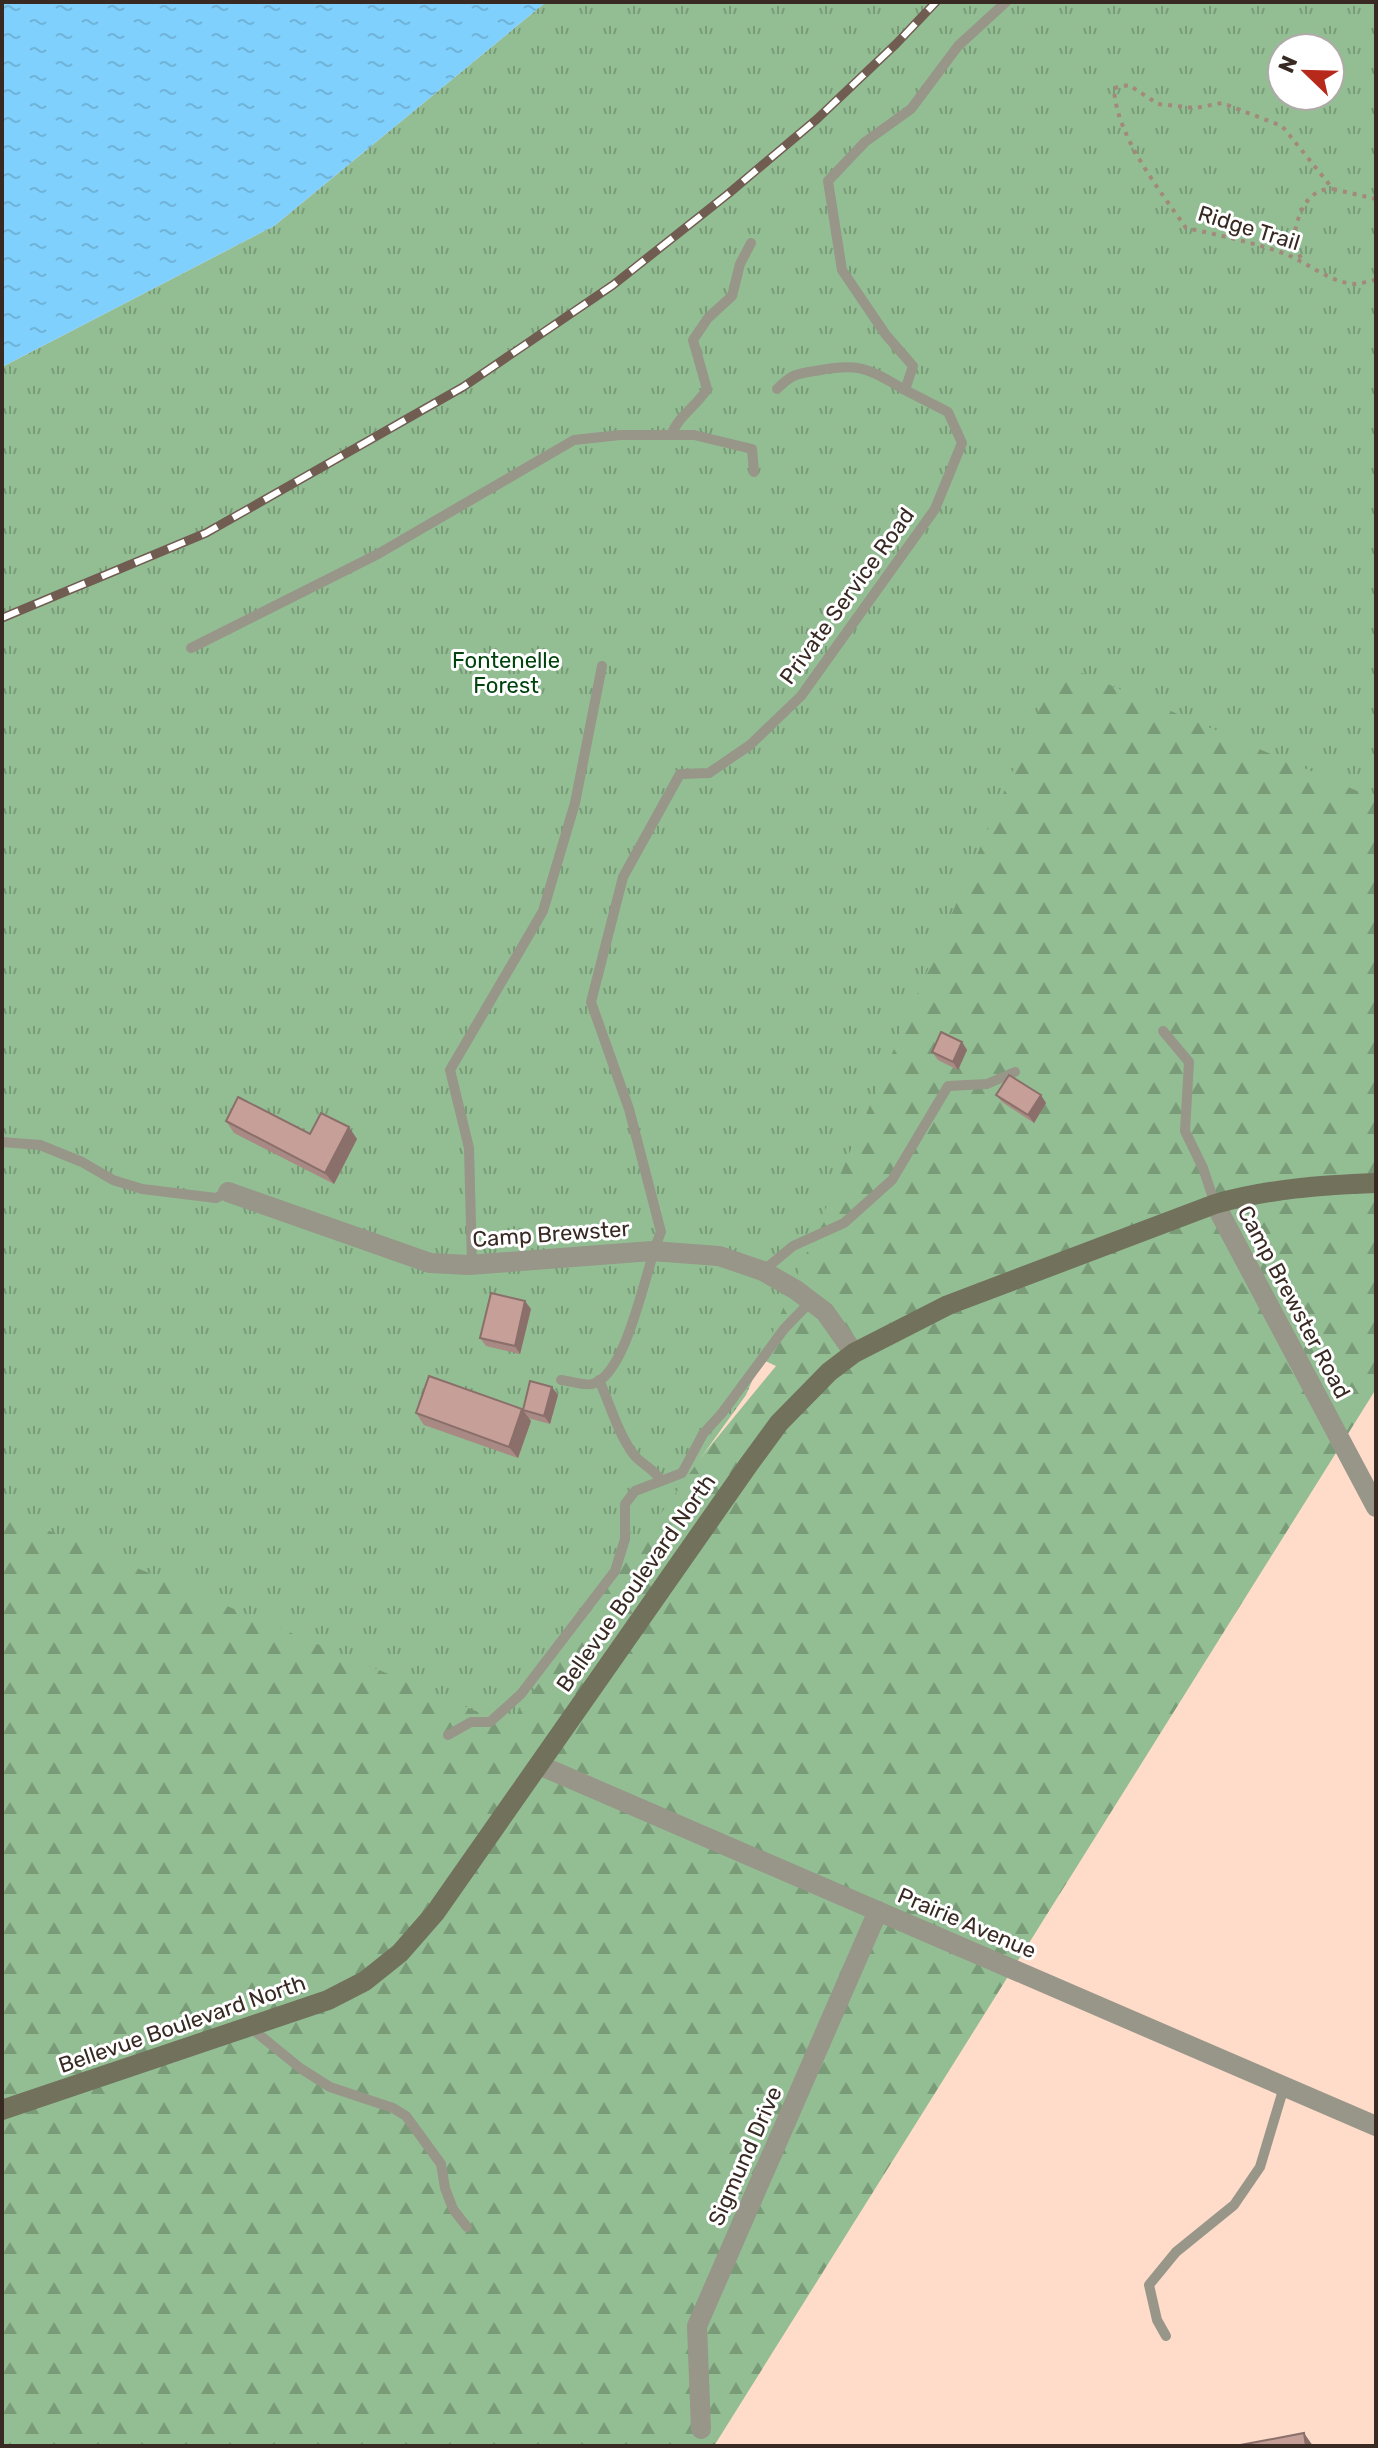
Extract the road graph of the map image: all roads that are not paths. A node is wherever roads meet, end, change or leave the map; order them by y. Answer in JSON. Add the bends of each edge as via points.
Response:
{"nodes":[{"id":1,"x":1006,"y":2,"type":"edge"},
{"id":2,"x":751,"y":243,"type":"dead end"},
{"id":3,"x":777,"y":389,"type":"dead end"},
{"id":4,"x":905,"y":390,"type":"junction"},
{"id":5,"x":671,"y":435,"type":"junction"},
{"id":6,"x":754,"y":472,"type":"dead end"},
{"id":7,"x":191,"y":648,"type":"dead end"},
{"id":8,"x":602,"y":666,"type":"dead end"},
{"id":9,"x":1163,"y":1031,"type":"dead end"},
{"id":10,"x":1015,"y":1072,"type":"dead end"},
{"id":11,"x":2,"y":1142,"type":"edge"},
{"id":12,"x":1376,"y":1183,"type":"edge"},
{"id":13,"x":228,"y":1192,"type":"joint"},
{"id":14,"x":1215,"y":1204,"type":"junction"},
{"id":15,"x":652,"y":1251,"type":"junction"},
{"id":16,"x":472,"y":1264,"type":"junction"},
{"id":17,"x":763,"y":1271,"type":"junction"},
{"id":18,"x":811,"y":1301,"type":"junction"},
{"id":19,"x":854,"y":1353,"type":"junction"},
{"id":20,"x":561,"y":1380,"type":"dead end"},
{"id":21,"x":599,"y":1380,"type":"junction"},
{"id":22,"x":661,"y":1481,"type":"junction"},
{"id":23,"x":1376,"y":1507,"type":"edge"},
{"id":24,"x":448,"y":1735,"type":"dead end"},
{"id":25,"x":539,"y":1765,"type":"junction"},
{"id":26,"x":878,"y":1911,"type":"junction"},
{"id":27,"x":251,"y":2028,"type":"junction"},
{"id":28,"x":1284,"y":2087,"type":"junction"},
{"id":29,"x":2,"y":2110,"type":"edge"},
{"id":30,"x":1376,"y":2126,"type":"edge"},
{"id":31,"x":467,"y":2227,"type":"dead end"},
{"id":32,"x":1166,"y":2336,"type":"dead end"},
{"id":33,"x":701,"y":2429,"type":"dead end"}],
"edges":[{"from":1,"to":4,"type":"lane","via":[[958,46],[911,109],[865,142],[828,181],[842,270],[913,366]]},
{"from":2,"to":5,"type":"lane","via":[[732,296],[693,340],[707,389],[677,420]]},
{"from":3,"to":4,"type":"lane","via":[[790,375],[845,365],[872,371]]},
{"from":4,"to":15,"type":"lane","name":"Private Service Road","via":[[948,412],[962,443],[935,509],[801,696],[750,745],[709,773],[680,774],[623,877],[591,1002],[629,1109],[661,1232]]},
{"from":5,"to":6,"type":"lane","via":[[752,449]]},
{"from":5,"to":7,"type":"lane","via":[[574,440],[378,554]]},
{"from":8,"to":16,"type":"lane","via":[[575,803],[543,911],[450,1070],[469,1148]]},
{"from":9,"to":14,"type":"lane","via":[[1189,1062],[1185,1131]]},
{"from":10,"to":17,"type":"lane","via":[[987,1084],[948,1086],[892,1180],[844,1223],[793,1246]]},
{"from":11,"to":13,"type":"lane","via":[[40,1145],[142,1189],[216,1198]]},
{"from":12,"to":14,"type":"main road","name":"Bellevue Boulevard North","via":[[1311,1186]]},
{"from":13,"to":16,"type":"street","name":"Camp Brewster","via":[[430,1263]]},
{"from":14,"to":19,"type":"main road","name":"Bellevue Boulevard North","via":[[948,1305]]},
{"from":14,"to":23,"type":"street","name":"Camp Brewster Road"},
{"from":15,"to":16,"type":"street","name":"Camp Brewster"},
{"from":15,"to":17,"type":"street","name":"Camp Brewster","via":[[719,1256]]},
{"from":15,"to":21,"type":"lane","via":[[629,1337]]},
{"from":17,"to":18,"type":"street","name":"Camp Brewster"},
{"from":18,"to":19,"type":"street","name":"Camp Brewster"},
{"from":18,"to":22,"type":"lane","via":[[703,1434],[682,1473]]},
{"from":19,"to":25,"type":"main road","name":"Bellevue Boulevard North","via":[[779,1423]]},
{"from":20,"to":21,"type":"lane"},
{"from":21,"to":22,"type":"lane","via":[[635,1457]]},
{"from":22,"to":24,"type":"lane","via":[[635,1491],[625,1504],[625,1539],[615,1571],[521,1694],[490,1722],[471,1722]]},
{"from":25,"to":26,"type":"street","name":"Prairie Avenue"},
{"from":25,"to":27,"type":"main road","name":"Bellevue Boulevard North","via":[[435,1913],[400,1953],[365,1981],[328,2000]]},
{"from":26,"to":28,"type":"street","name":"Prairie Avenue"},
{"from":26,"to":33,"type":"street","name":"Sigmund Drive","via":[[697,2326]]},
{"from":27,"to":29,"type":"main road","name":"Bellevue Boulevard North"},
{"from":27,"to":31,"type":"lane","via":[[330,2087],[406,2116],[441,2164],[453,2209]]},
{"from":28,"to":30,"type":"street","name":"Prairie Avenue"},
{"from":28,"to":32,"type":"lane","via":[[1260,2167],[1234,2205],[1176,2252],[1149,2285]]}]}
